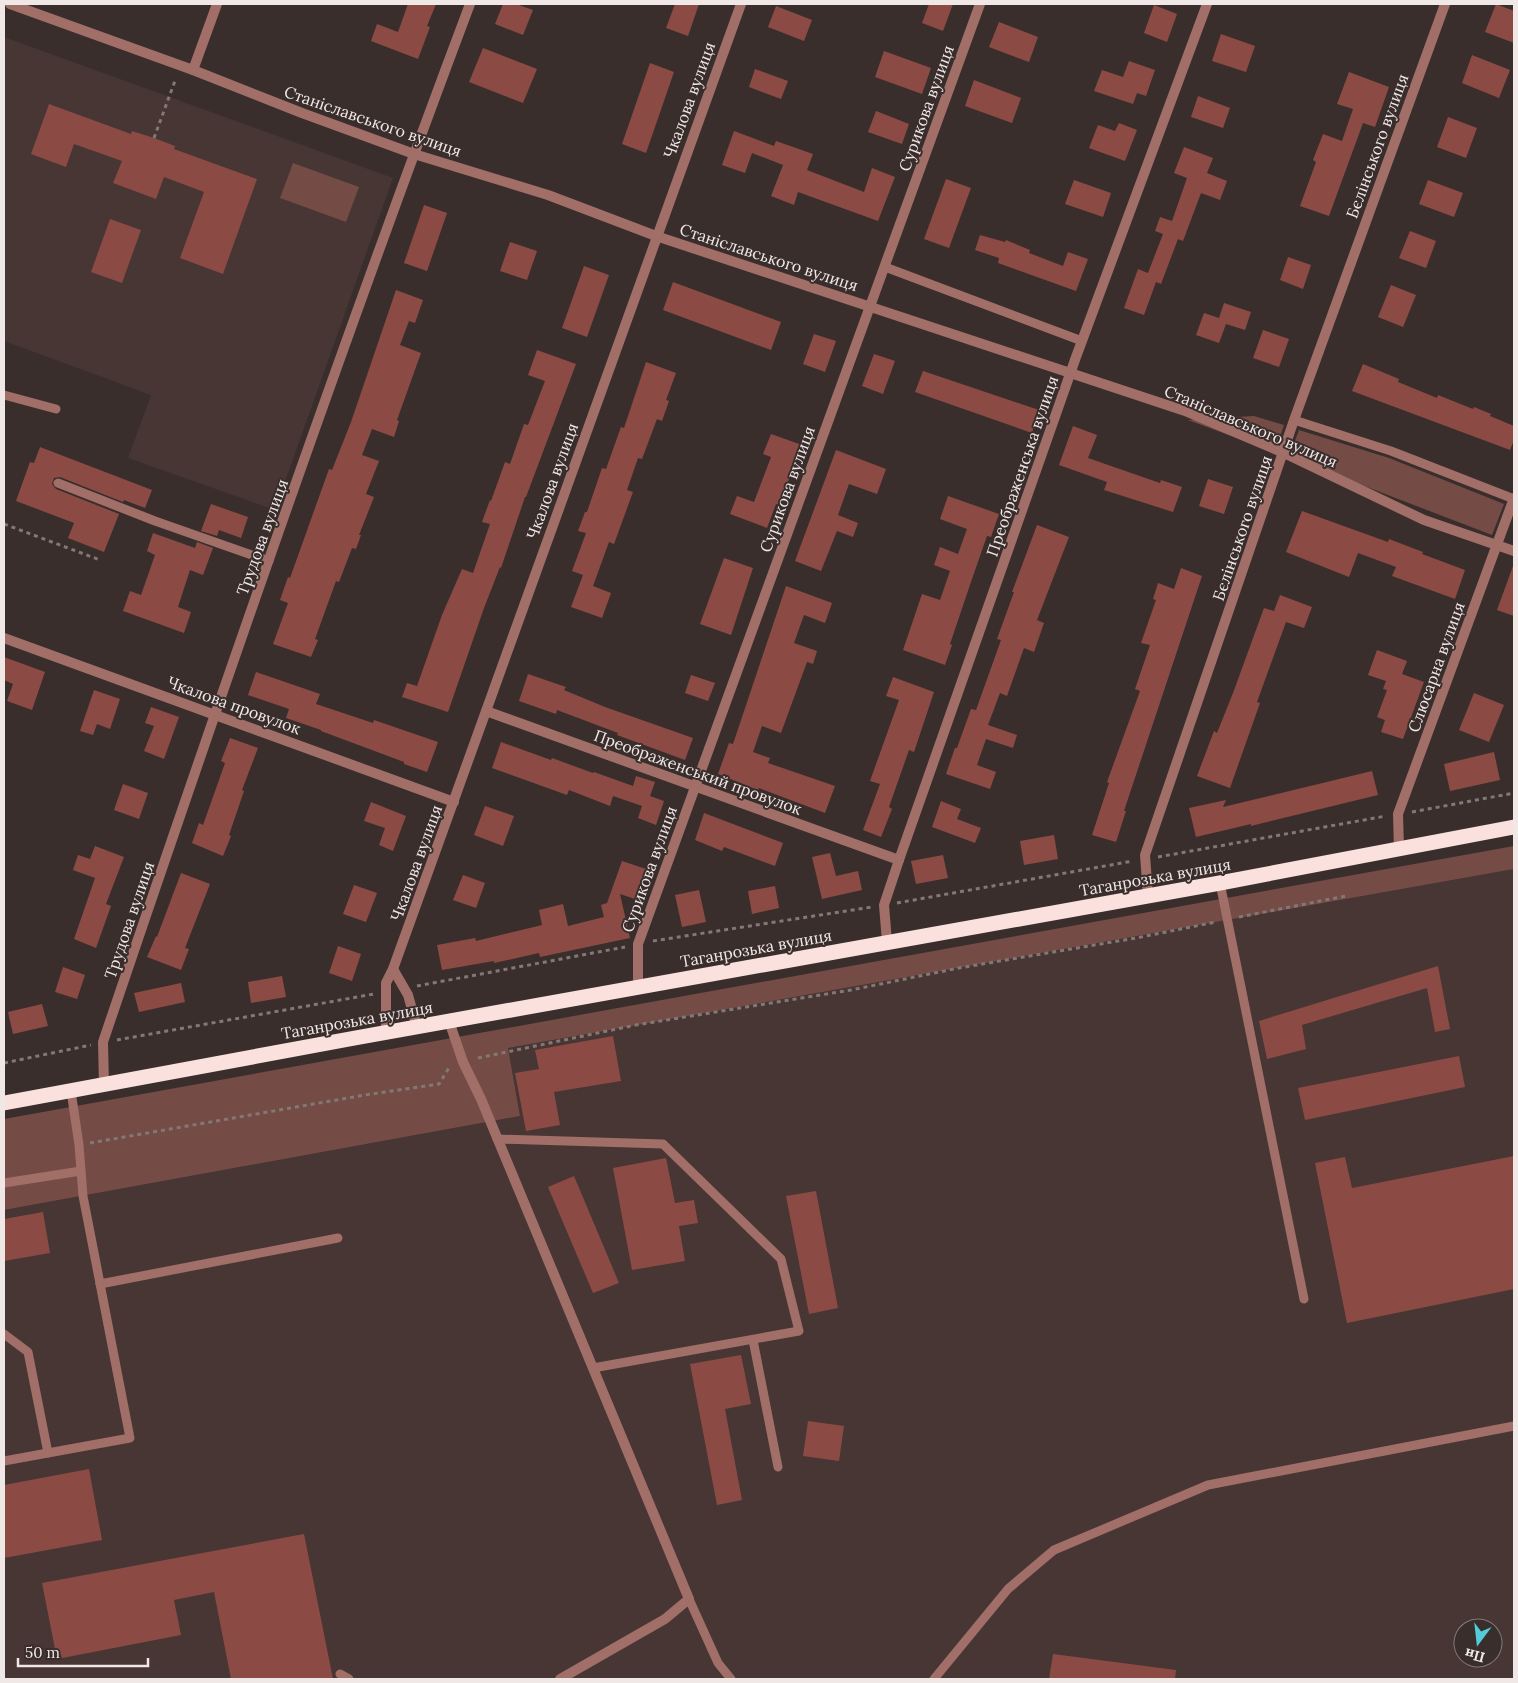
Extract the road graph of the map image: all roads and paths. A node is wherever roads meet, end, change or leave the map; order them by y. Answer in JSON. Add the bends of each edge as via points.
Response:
{"nodes":[{"id":1,"x":10,"y":4,"type":"edge"},
{"id":2,"x":216,"y":4,"type":"edge"},
{"id":3,"x":470,"y":4,"type":"edge"},
{"id":4,"x":741,"y":4,"type":"edge"},
{"id":5,"x":980,"y":4,"type":"edge"},
{"id":6,"x":1207,"y":4,"type":"edge"},
{"id":7,"x":1445,"y":4,"type":"edge"},
{"id":8,"x":180,"y":65,"type":"junction"},
{"id":9,"x":193,"y":70,"type":"junction"},
{"id":10,"x":154,"y":138,"type":"dead end"},
{"id":11,"x":414,"y":154,"type":"junction"},
{"id":12,"x":656,"y":236,"type":"junction"},
{"id":13,"x":885,"y":267,"type":"junction"},
{"id":14,"x":870,"y":306,"type":"junction"},
{"id":15,"x":1082,"y":341,"type":"junction"},
{"id":16,"x":1070,"y":373,"type":"junction"},
{"id":17,"x":4,"y":395,"type":"edge"},
{"id":18,"x":56,"y":409,"type":"dead end"},
{"id":19,"x":1294,"y":420,"type":"junction"},
{"id":20,"x":1284,"y":453,"type":"junction"},
{"id":21,"x":58,"y":483,"type":"dead end"},
{"id":22,"x":1514,"y":499,"type":"edge"},
{"id":23,"x":4,"y":524,"type":"edge"},
{"id":24,"x":1497,"y":545,"type":"junction"},
{"id":25,"x":1514,"y":551,"type":"edge"},
{"id":26,"x":100,"y":560,"type":"dead end"},
{"id":27,"x":269,"y":561,"type":"junction"},
{"id":28,"x":4,"y":638,"type":"edge"},
{"id":29,"x":486,"y":711,"type":"junction"},
{"id":30,"x":214,"y":714,"type":"junction"},
{"id":31,"x":695,"y":787,"type":"junction"},
{"id":32,"x":1514,"y":792,"type":"edge"},
{"id":33,"x":454,"y":802,"type":"junction"},
{"id":34,"x":1398,"y":814,"type":"junction"},
{"id":35,"x":1514,"y":827,"type":"edge"},
{"id":36,"x":1399,"y":849,"type":"junction"},
{"id":37,"x":1146,"y":859,"type":"junction"},
{"id":38,"x":899,"y":860,"type":"junction"},
{"id":39,"x":1220,"y":883,"type":"junction"},
{"id":40,"x":1148,"y":896,"type":"junction"},
{"id":41,"x":1346,"y":896,"type":"dead end"},
{"id":42,"x":884,"y":905,"type":"junction"},
{"id":43,"x":1226,"y":920,"type":"junction"},
{"id":44,"x":887,"y":942,"type":"junction"},
{"id":45,"x":638,"y":944,"type":"junction"},
{"id":46,"x":394,"y":969,"type":"junction"},
{"id":47,"x":638,"y":987,"type":"junction"},
{"id":48,"x":405,"y":988,"type":"junction"},
{"id":49,"x":385,"y":992,"type":"junction"},
{"id":50,"x":450,"y":1021,"type":"junction"},
{"id":51,"x":417,"y":1027,"type":"junction"},
{"id":52,"x":386,"y":1032,"type":"junction"},
{"id":53,"x":103,"y":1042,"type":"junction"},
{"id":54,"x":478,"y":1058,"type":"dead end"},
{"id":55,"x":4,"y":1063,"type":"edge"},
{"id":56,"x":450,"y":1066,"type":"dead end"},
{"id":57,"x":104,"y":1085,"type":"junction"},
{"id":58,"x":71,"y":1091,"type":"junction"},
{"id":59,"x":4,"y":1103,"type":"edge"},
{"id":60,"x":497,"y":1139,"type":"junction"},
{"id":61,"x":79,"y":1145,"type":"junction"},
{"id":62,"x":81,"y":1171,"type":"junction"},
{"id":63,"x":4,"y":1183,"type":"edge"},
{"id":64,"x":338,"y":1238,"type":"dead end"},
{"id":65,"x":100,"y":1284,"type":"junction"},
{"id":66,"x":1304,"y":1298,"type":"dead end"},
{"id":67,"x":4,"y":1334,"type":"edge"},
{"id":68,"x":753,"y":1340,"type":"junction"},
{"id":69,"x":593,"y":1368,"type":"junction"},
{"id":70,"x":1514,"y":1426,"type":"edge"},
{"id":71,"x":48,"y":1453,"type":"junction"},
{"id":72,"x":4,"y":1461,"type":"edge"},
{"id":73,"x":778,"y":1467,"type":"dead end"},
{"id":74,"x":689,"y":1599,"type":"junction"},
{"id":75,"x":340,"y":1674,"type":"dead end"},
{"id":76,"x":349,"y":1679,"type":"edge"},
{"id":77,"x":560,"y":1679,"type":"edge"},
{"id":78,"x":731,"y":1679,"type":"edge"},
{"id":79,"x":934,"y":1679,"type":"edge"}],
"edges":[{"from":1,"to":8,"type":"street","name":"Станіславського вулиця"},
{"from":2,"to":9,"type":"street"},
{"from":3,"to":11,"type":"street","name":"Трудова вулиця"},
{"from":4,"to":12,"type":"street","name":"Чкалова вулиця"},
{"from":5,"to":13,"type":"street","name":"Сурикова вулиця"},
{"from":6,"to":15,"type":"street","name":"Преображенська вулиця"},
{"from":7,"to":19,"type":"street","name":"Бєлінського вулиця"},
{"from":8,"to":9,"type":"street","name":"Станіславського вулиця"},
{"from":8,"to":10,"type":"path"},
{"from":9,"to":11,"type":"street","name":"Станіславського вулиця"},
{"from":11,"to":12,"type":"street","name":"Станіславського вулиця","via":[[548,195]]},
{"from":11,"to":27,"type":"street","name":"Трудова вулиця"},
{"from":12,"to":14,"type":"street","name":"Станіславського вулиця"},
{"from":12,"to":29,"type":"street","name":"Чкалова вулиця"},
{"from":13,"to":14,"type":"street","name":"Сурикова вулиця"},
{"from":13,"to":15,"type":"lane"},
{"from":14,"to":16,"type":"street","name":"Станіславського вулиця"},
{"from":14,"to":31,"type":"street","name":"Сурикова вулиця"},
{"from":15,"to":16,"type":"street","name":"Преображенська вулиця"},
{"from":16,"to":20,"type":"street","name":"Станіславського вулиця","via":[[1185,411]]},
{"from":16,"to":38,"type":"street","name":"Преображенська вулиця"},
{"from":17,"to":18,"type":"lane"},
{"from":19,"to":20,"type":"street","name":"Бєлінського вулиця"},
{"from":19,"to":22,"type":"lane","via":[[1391,451]]},
{"from":20,"to":24,"type":"street","name":"Станіславського вулиця","via":[[1424,520]]},
{"from":20,"to":37,"type":"street","name":"Бєлінського вулиця"},
{"from":21,"to":27,"type":"lane"},
{"from":22,"to":24,"type":"street","name":"Слюсарна вулиця"},
{"from":23,"to":26,"type":"path"},
{"from":24,"to":25,"type":"street","name":"Станіславського вулиця"},
{"from":24,"to":34,"type":"street","name":"Слюсарна вулиця"},
{"from":27,"to":30,"type":"street","name":"Трудова вулиця"},
{"from":28,"to":30,"type":"street","name":"Чкалова провулок"},
{"from":29,"to":31,"type":"street","name":"Преображенський провулок"},
{"from":29,"to":33,"type":"street","name":"Чкалова вулиця"},
{"from":30,"to":33,"type":"street","name":"Чкалова провулок"},
{"from":30,"to":53,"type":"street","name":"Трудова вулиця"},
{"from":31,"to":38,"type":"street","name":"Преображенський провулок"},
{"from":31,"to":45,"type":"street","name":"Сурикова вулиця"},
{"from":32,"to":34,"type":"path"},
{"from":33,"to":46,"type":"street","name":"Чкалова вулиця"},
{"from":34,"to":36,"type":"street","name":"Слюсарна вулиця"},
{"from":34,"to":37,"type":"path"},
{"from":35,"to":36,"type":"highway","name":"Таганрозька вулиця"},
{"from":36,"to":39,"type":"highway","name":"Таганрозька вулиця"},
{"from":37,"to":40,"type":"street","name":"Бєлінського вулиця"},
{"from":37,"to":42,"type":"path"},
{"from":38,"to":42,"type":"street","name":"Преображенська вулиця"},
{"from":39,"to":40,"type":"highway","name":"Таганрозька вулиця"},
{"from":39,"to":43,"type":"lane"},
{"from":40,"to":44,"type":"highway","name":"Таганрозька вулиця"},
{"from":41,"to":43,"type":"path"},
{"from":42,"to":44,"type":"street","name":"Преображенська вулиця"},
{"from":42,"to":45,"type":"path"},
{"from":43,"to":54,"type":"path","via":[[851,990],[636,1025]]},
{"from":43,"to":66,"type":"lane"},
{"from":44,"to":47,"type":"highway","name":"Таганрозька вулиця"},
{"from":45,"to":47,"type":"street","name":"Сурикова вулиця"},
{"from":45,"to":48,"type":"path"},
{"from":46,"to":48,"type":"street"},
{"from":46,"to":49,"type":"street","name":"Чкалова вулиця","via":[[387,978]]},
{"from":47,"to":50,"type":"highway","name":"Таганрозька вулиця"},
{"from":48,"to":51,"type":"street"},
{"from":49,"to":52,"type":"street","name":"Чкалова вулиця"},
{"from":49,"to":53,"type":"path"},
{"from":50,"to":51,"type":"highway","name":"Таганрозька вулиця"},
{"from":50,"to":60,"type":"street","via":[[463,1062]]},
{"from":51,"to":52,"type":"highway","name":"Таганрозька вулиця"},
{"from":52,"to":57,"type":"highway","name":"Таганрозька вулиця"},
{"from":53,"to":55,"type":"path"},
{"from":53,"to":57,"type":"street","name":"Трудова вулиця"},
{"from":56,"to":61,"type":"path","via":[[439,1084]]},
{"from":57,"to":58,"type":"highway","name":"Таганрозька вулиця"},
{"from":58,"to":59,"type":"highway","name":"Таганрозька вулиця"},
{"from":58,"to":61,"type":"lane"},
{"from":60,"to":68,"type":"lane","via":[[663,1144],[781,1259],[799,1331]]},
{"from":60,"to":69,"type":"street"},
{"from":61,"to":62,"type":"lane"},
{"from":62,"to":63,"type":"lane"},
{"from":62,"to":65,"type":"lane"},
{"from":64,"to":65,"type":"lane"},
{"from":65,"to":71,"type":"lane","via":[[130,1438]]},
{"from":67,"to":71,"type":"lane","via":[[28,1352]]},
{"from":68,"to":69,"type":"lane"},
{"from":68,"to":73,"type":"lane"},
{"from":69,"to":74,"type":"street"},
{"from":70,"to":79,"type":"lane","via":[[1208,1485],[1054,1550],[1008,1589]]},
{"from":71,"to":72,"type":"lane"},
{"from":74,"to":77,"type":"street","via":[[665,1619]]},
{"from":74,"to":78,"type":"lane","via":[[718,1663]]},
{"from":75,"to":76,"type":"lane"}]}
